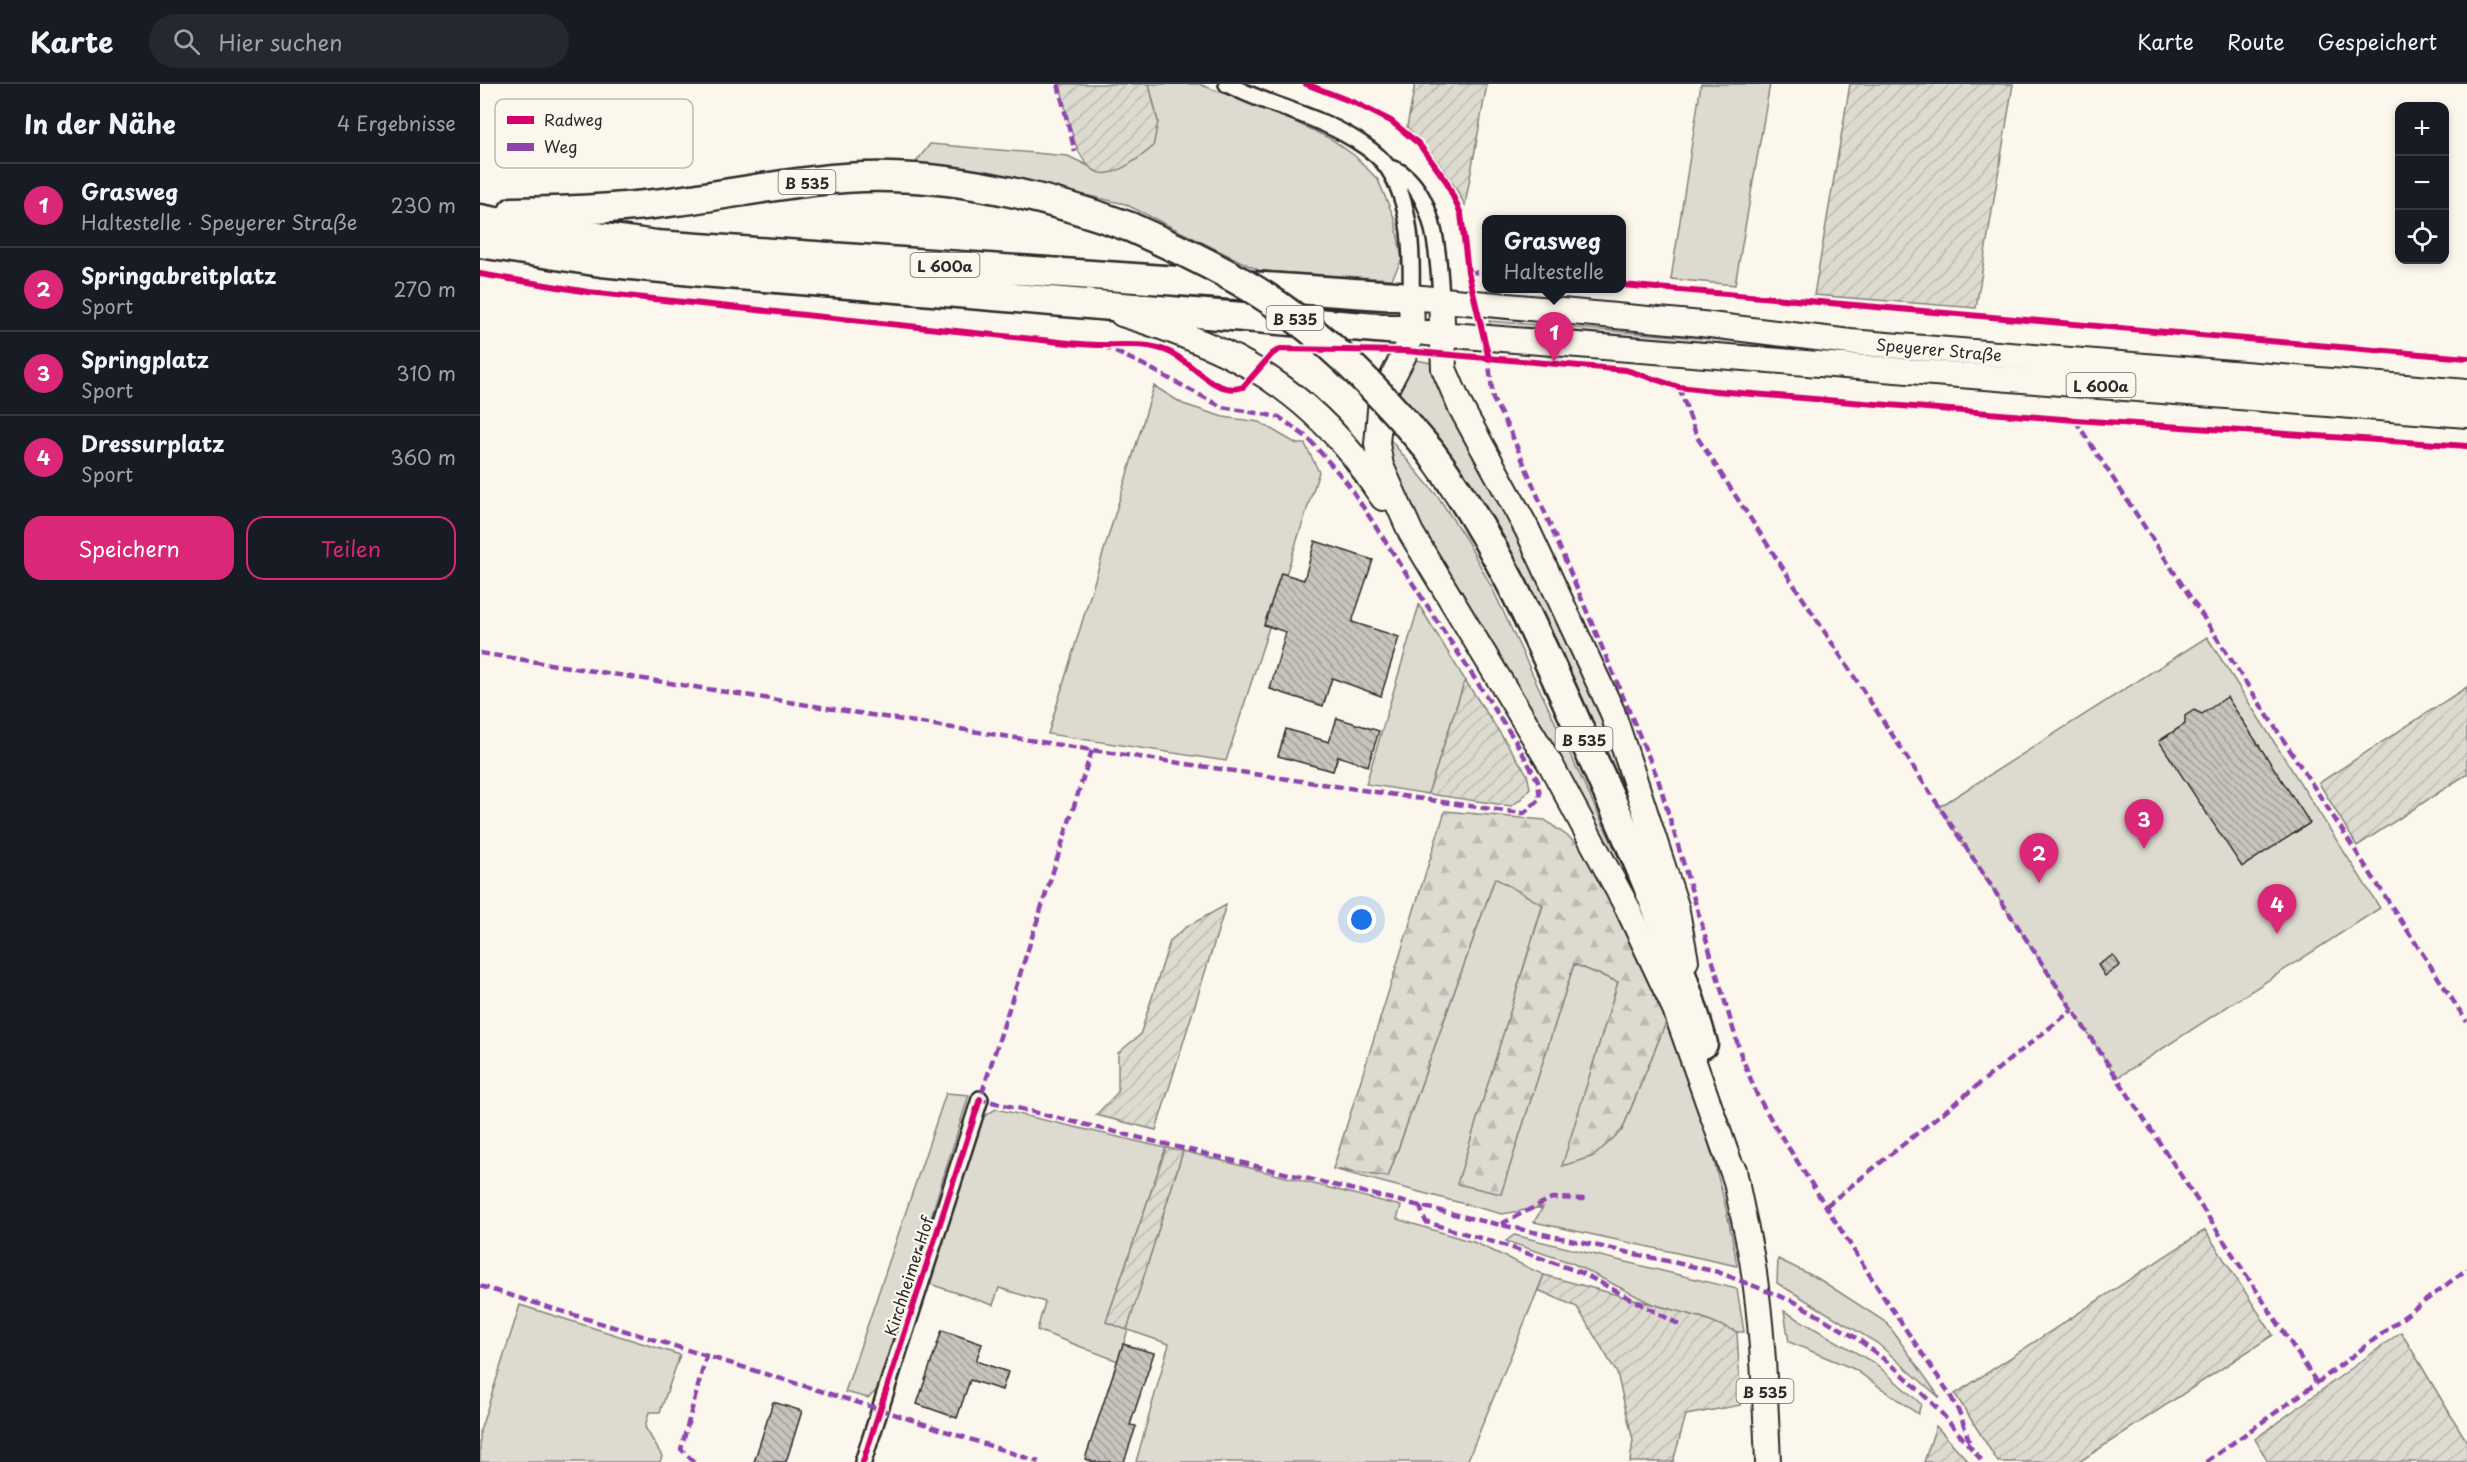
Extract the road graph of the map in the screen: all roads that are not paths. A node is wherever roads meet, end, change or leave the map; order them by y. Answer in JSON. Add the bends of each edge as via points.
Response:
{"nodes":[{"id":1,"x":1227,"y":84,"type":"edge"},
{"id":2,"x":1388,"y":167,"type":"junction"},
{"id":3,"x":480,"y":213,"type":"edge"},
{"id":4,"x":480,"y":219,"type":"edge"},
{"id":5,"x":480,"y":243,"type":"edge"},
{"id":6,"x":1411,"y":297,"type":"junction"},
{"id":7,"x":1441,"y":298,"type":"junction"},
{"id":8,"x":1091,"y":305,"type":"junction"},
{"id":9,"x":1412,"y":331,"type":"junction"},
{"id":10,"x":1441,"y":335,"type":"junction"},
{"id":11,"x":2467,"y":392,"type":"edge"},
{"id":12,"x":2467,"y":415,"type":"edge"},
{"id":13,"x":1411,"y":533,"type":"junction"},
{"id":14,"x":1703,"y":1044,"type":"junction"},
{"id":15,"x":980,"y":1099,"type":"dead end"},
{"id":16,"x":1737,"y":1184,"type":"junction"},
{"id":17,"x":863,"y":1462,"type":"edge"},
{"id":18,"x":1768,"y":1462,"type":"edge"}],
"edges":[{"from":1,"to":2,"type":"street","via":[[1342,132]]},
{"from":2,"to":6,"type":"street","via":[[1407,221],[1412,258]]},
{"from":2,"to":7,"type":"street","via":[[1404,174],[1426,208],[1439,255]]},
{"from":3,"to":14,"type":"highway","number":"B 535","bridge":true,"via":[[623,208],[814,181],[890,177],[970,185],[1092,213],[1130,227],[1256,290],[1308,328],[1367,381],[1429,450],[1472,511],[1521,600],[1661,918]]},
{"from":4,"to":6,"type":"highway","number":"L 600a","via":[[656,245]]},
{"from":5,"to":8,"type":"highway","number":"B 535","via":[[703,272]]},
{"from":6,"to":7,"type":"main road","name":"Speyerer Straße","number":"L 600a"},
{"from":6,"to":9,"type":"main road"},
{"from":7,"to":10,"type":"main road"},
{"from":7,"to":11,"type":"main road","name":"Speyerer Straße","number":"L 600a","via":[[1850,342]]},
{"from":8,"to":9,"type":"highway","number":"L 600a"},
{"from":8,"to":13,"type":"main road","number":"B 535","via":[[1199,340],[1253,366],[1302,402],[1334,433]]},
{"from":9,"to":10,"type":"main road","name":"Speyerer Straße","number":"L 600a"},
{"from":9,"to":13,"type":"main road","via":[[1381,399],[1377,444],[1381,466]]},
{"from":10,"to":12,"type":"main road","name":"Speyerer Straße","number":"L 600a"},
{"from":10,"to":14,"type":"main road","via":[[1444,369],[1460,406],[1527,529],[1612,711],[1676,906]]},
{"from":13,"to":16,"type":"main road","number":"B 535","via":[[1552,767],[1627,907],[1675,1009]]},
{"from":14,"to":16,"type":"main road","number":"B 535"},
{"from":15,"to":17,"type":"street","name":"Kirchheimer Hof"},
{"from":16,"to":18,"type":"main road","number":"B 535","via":[[1759,1320]]}]}
